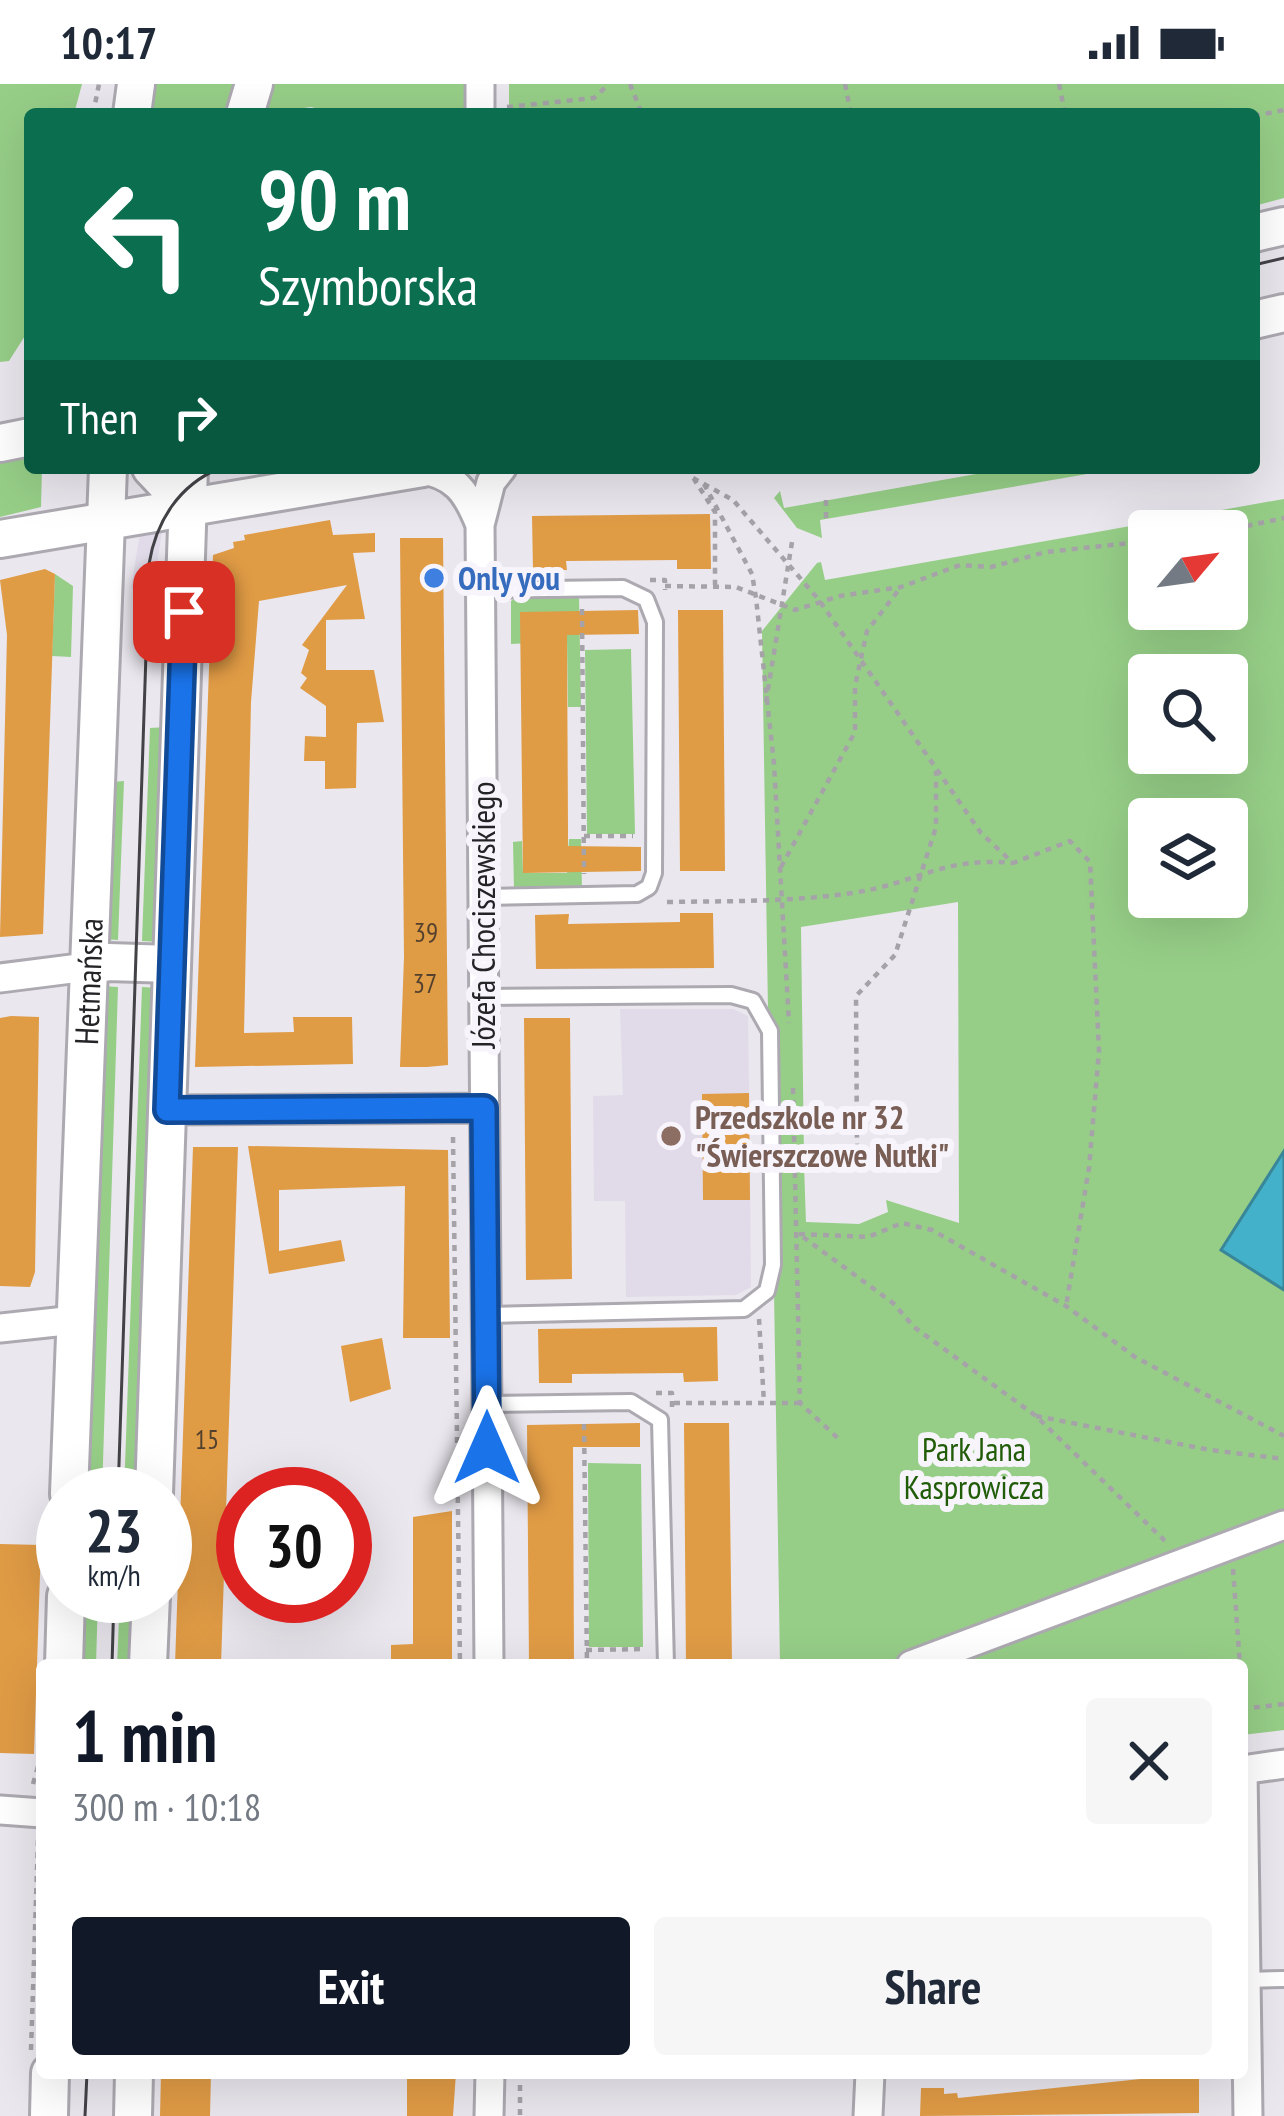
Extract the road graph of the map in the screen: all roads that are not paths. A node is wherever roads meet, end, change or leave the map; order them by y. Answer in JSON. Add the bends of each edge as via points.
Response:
{"nodes":[{"id":1,"x":157,"y":474,"type":"edge"},
{"id":2,"x":189,"y":474,"type":"edge"},
{"id":3,"x":384,"y":474,"type":"edge"},
{"id":4,"x":442,"y":474,"type":"edge"},
{"id":5,"x":497,"y":474,"type":"edge"},
{"id":6,"x":112,"y":485,"type":"edge"},
{"id":7,"x":188,"y":507,"type":"junction"},
{"id":8,"x":480,"y":525,"type":"junction"},
{"id":9,"x":0,"y":539,"type":"edge"},
{"id":10,"x":480,"y":590,"type":"junction"},
{"id":11,"x":483,"y":897,"type":"junction"},
{"id":12,"x":172,"y":964,"type":"junction"},
{"id":13,"x":87,"y":967,"type":"junction"},
{"id":14,"x":0,"y":978,"type":"edge"},
{"id":15,"x":484,"y":997,"type":"junction"},
{"id":16,"x":484,"y":1108,"type":"junction"},
{"id":17,"x":167,"y":1110,"type":"junction"},
{"id":18,"x":486,"y":1315,"type":"junction"},
{"id":19,"x":75,"y":1320,"type":"junction"},
{"id":20,"x":0,"y":1328,"type":"edge"},
{"id":21,"x":486,"y":1404,"type":"junction"},
{"id":22,"x":70,"y":1467,"type":"edge"},
{"id":23,"x":165,"y":1467,"type":"edge"},
{"id":24,"x":1284,"y":1525,"type":"edge"},
{"id":25,"x":65,"y":1623,"type":"edge"},
{"id":26,"x":156,"y":1623,"type":"edge"},
{"id":27,"x":665,"y":1657,"type":"edge"},
{"id":28,"x":64,"y":1659,"type":"edge"},
{"id":29,"x":149,"y":1659,"type":"edge"},
{"id":30,"x":489,"y":1659,"type":"edge"},
{"id":31,"x":927,"y":1659,"type":"edge"},
{"id":32,"x":1284,"y":1764,"type":"edge"},
{"id":33,"x":1248,"y":1769,"type":"edge"},
{"id":34,"x":0,"y":1810,"type":"edge"},
{"id":35,"x":33,"y":1815,"type":"edge"},
{"id":36,"x":1284,"y":1979,"type":"edge"},
{"id":37,"x":1248,"y":1980,"type":"edge"},
{"id":38,"x":42,"y":2079,"type":"edge"},
{"id":39,"x":134,"y":2079,"type":"edge"},
{"id":40,"x":490,"y":2079,"type":"edge"},
{"id":41,"x":870,"y":2079,"type":"edge"},
{"id":42,"x":1247,"y":2079,"type":"edge"},
{"id":43,"x":49,"y":2116,"type":"edge"},
{"id":44,"x":133,"y":2116,"type":"edge"},
{"id":45,"x":490,"y":2116,"type":"edge"},
{"id":46,"x":868,"y":2116,"type":"edge"},
{"id":47,"x":1248,"y":2116,"type":"edge"}],
"edges":[{"from":1,"to":7,"type":"main road"},
{"from":2,"to":7,"type":"main road"},
{"from":3,"to":7,"type":"main road"},
{"from":4,"to":8,"type":"street","via":[[462,488]]},
{"from":5,"to":8,"type":"street","name":"Józefa Chociszewskiego"},
{"from":6,"to":7,"type":"main road"},
{"from":6,"to":9,"type":"main road","via":[[54,528]]},
{"from":6,"to":13,"type":"main road","name":"Hetmańska"},
{"from":7,"to":12,"type":"main road"},
{"from":8,"to":10,"type":"street","name":"Józefa Chociszewskiego"},
{"from":10,"to":11,"type":"street","name":"Józefa Chociszewskiego"},
{"from":10,"to":11,"type":"lane","via":[[631,590],[654,614],[653,880],[644,892]]},
{"from":11,"to":15,"type":"street","name":"Józefa Chociszewskiego"},
{"from":12,"to":13,"type":"main road"},
{"from":12,"to":17,"type":"main road"},
{"from":13,"to":14,"type":"street"},
{"from":13,"to":19,"type":"main road","name":"Hetmańska"},
{"from":15,"to":16,"type":"street","name":"Józefa Chociszewskiego"},
{"from":15,"to":18,"type":"lane","via":[[730,994],[761,1010],[770,1031],[773,1265],[758,1302],[730,1311]]},
{"from":16,"to":17,"type":"street"},
{"from":16,"to":18,"type":"street","name":"Józefa Chociszewskiego"},
{"from":17,"to":23,"type":"main road"},
{"from":18,"to":21,"type":"street","name":"Józefa Chociszewskiego"},
{"from":19,"to":20,"type":"street"},
{"from":19,"to":22,"type":"main road","name":"Hetmańska"},
{"from":21,"to":27,"type":"lane","via":[[584,1402],[654,1413],[663,1428]]},
{"from":21,"to":30,"type":"street","name":"Józefa Chociszewskiego"},
{"from":24,"to":31,"type":"street"},
{"from":25,"to":28,"type":"main road"},
{"from":26,"to":29,"type":"main road"},
{"from":32,"to":33,"type":"street"},
{"from":34,"to":35,"type":"street"},
{"from":36,"to":37,"type":"lane"},
{"from":38,"to":43,"type":"main road"},
{"from":39,"to":44,"type":"main road"},
{"from":40,"to":45,"type":"street"},
{"from":41,"to":46,"type":"street"},
{"from":42,"to":47,"type":"street"}]}
